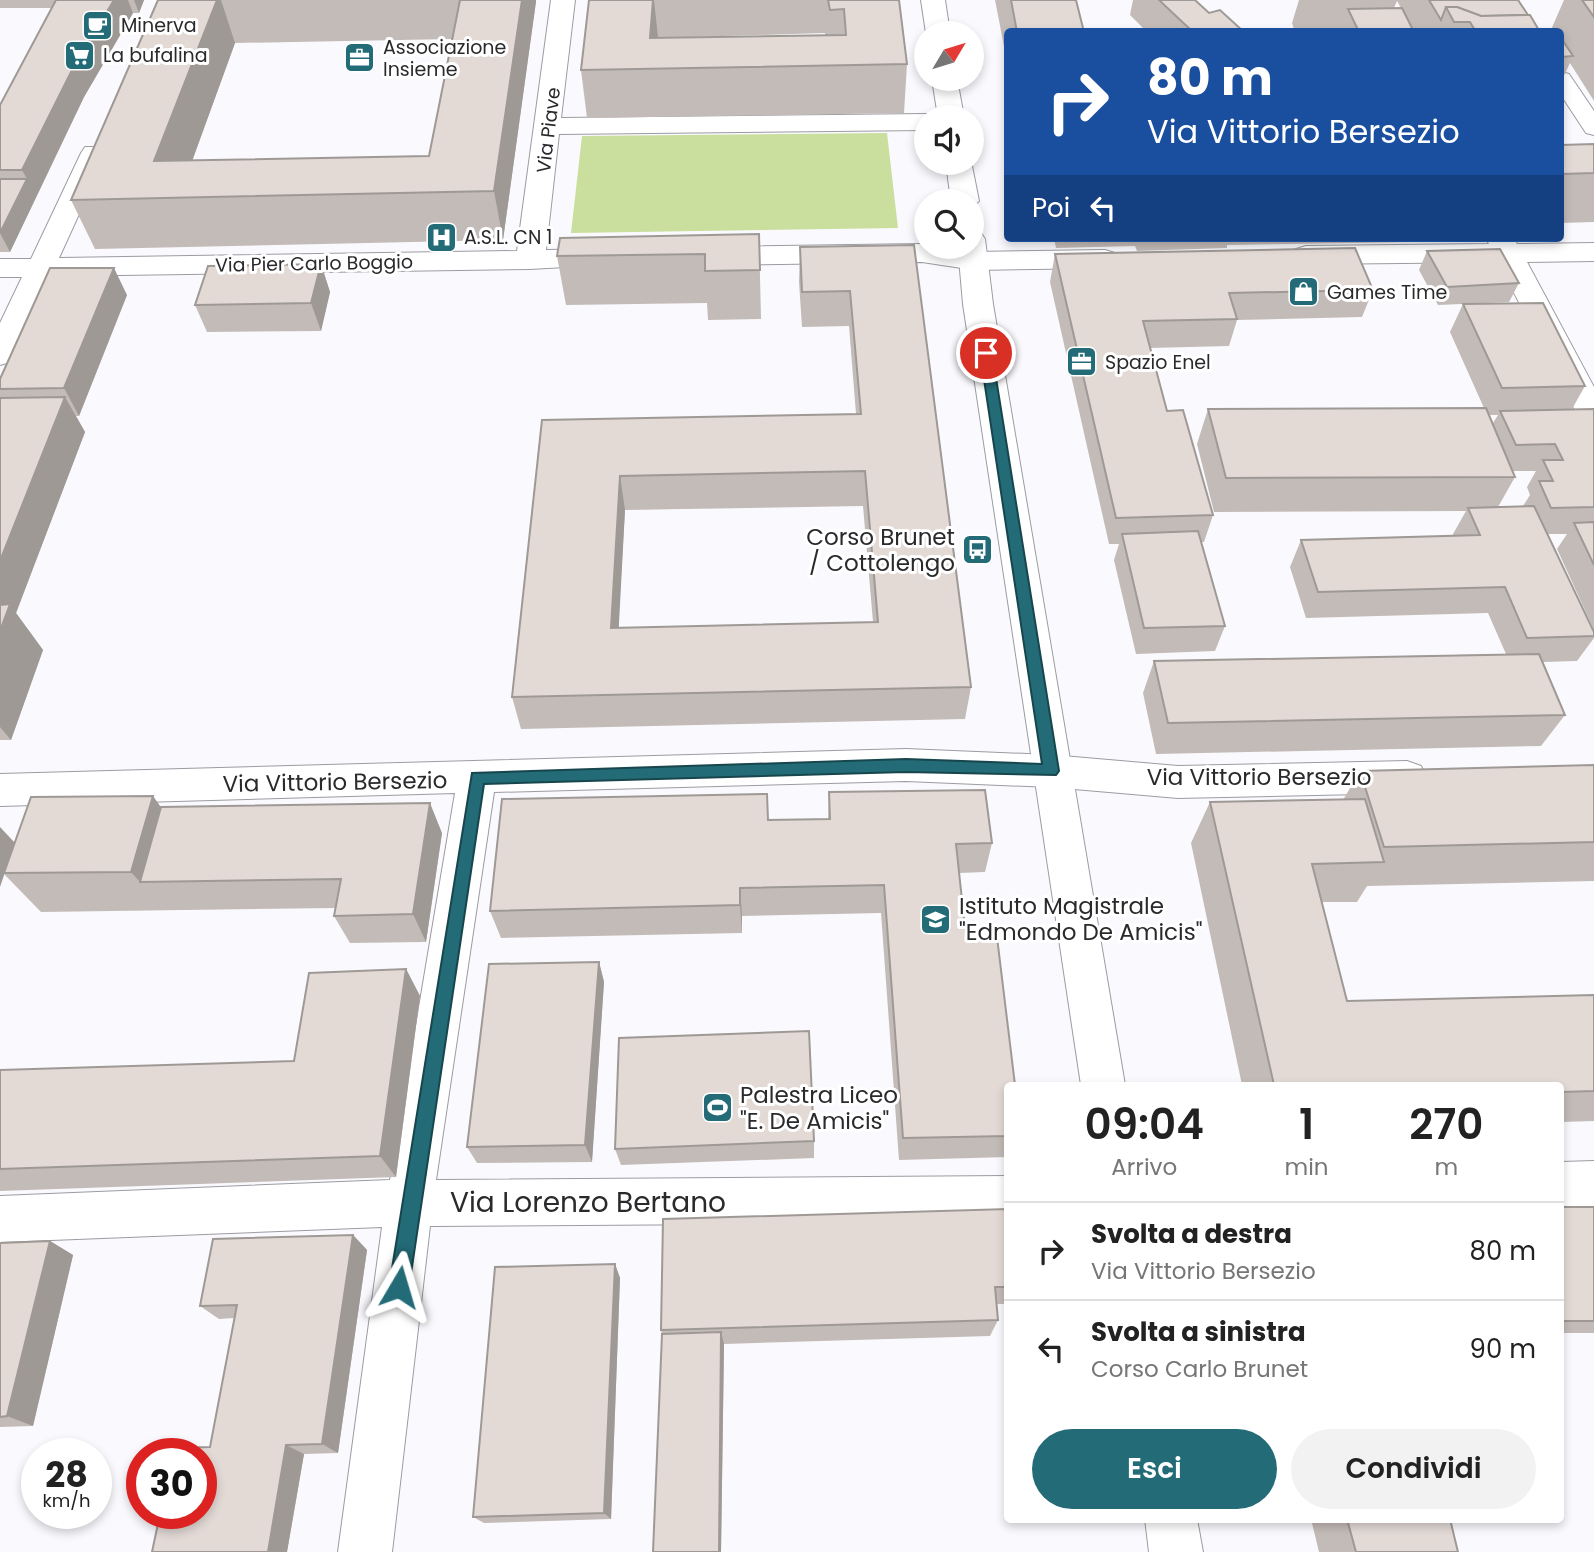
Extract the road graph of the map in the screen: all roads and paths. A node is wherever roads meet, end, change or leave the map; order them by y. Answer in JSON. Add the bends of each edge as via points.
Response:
{"nodes":[{"id":1,"x":564,"y":0,"type":"edge"},
{"id":2,"x":933,"y":0,"type":"edge"},
{"id":3,"x":936,"y":21,"type":"edge"},
{"id":4,"x":1564,"y":83,"type":"edge"},
{"id":5,"x":914,"y":122,"type":"edge"},
{"id":6,"x":550,"y":127,"type":"junction"},
{"id":7,"x":1594,"y":128,"type":"edge"},
{"id":8,"x":103,"y":134,"type":"edge"},
{"id":9,"x":1504,"y":244,"type":"edge"},
{"id":10,"x":984,"y":251,"type":"edge"},
{"id":11,"x":1594,"y":252,"type":"edge"},
{"id":12,"x":914,"y":253,"type":"edge"},
{"id":13,"x":1275,"y":255,"type":"edge"},
{"id":14,"x":679,"y":257,"type":"edge"},
{"id":15,"x":638,"y":258,"type":"edge"},
{"id":16,"x":1137,"y":258,"type":"edge"},
{"id":17,"x":974,"y":259,"type":"edge"},
{"id":18,"x":530,"y":260,"type":"junction"},
{"id":19,"x":0,"y":268,"type":"edge"},
{"id":20,"x":39,"y":268,"type":"junction"},
{"id":21,"x":0,"y":355,"type":"edge"},
{"id":22,"x":1594,"y":416,"type":"edge"},
{"id":23,"x":1051,"y":771,"type":"junction"},
{"id":24,"x":1441,"y":776,"type":"edge"},
{"id":25,"x":477,"y":778,"type":"junction"},
{"id":26,"x":0,"y":790,"type":"edge"},
{"id":27,"x":1103,"y":1082,"type":"edge"},
{"id":28,"x":1594,"y":1184,"type":"edge"},
{"id":29,"x":1564,"y":1185,"type":"edge"},
{"id":30,"x":1004,"y":1199,"type":"edge"},
{"id":31,"x":409,"y":1203,"type":"junction"},
{"id":32,"x":0,"y":1219,"type":"edge"},
{"id":33,"x":1172,"y":1523,"type":"edge"},
{"id":34,"x":365,"y":1552,"type":"edge"},
{"id":35,"x":1176,"y":1552,"type":"edge"}],
"edges":[{"from":1,"to":6,"type":"street","name":"Via Piave"},
{"from":2,"to":3,"type":"street"},
{"from":4,"to":7,"type":"street"},
{"from":5,"to":6,"type":"street"},
{"from":6,"to":18,"type":"street","name":"Via Piave"},
{"from":8,"to":20,"type":"street"},
{"from":9,"to":11,"type":"street"},
{"from":9,"to":13,"type":"street"},
{"from":9,"to":22,"type":"street"},
{"from":10,"to":16,"type":"street"},
{"from":12,"to":14,"type":"street"},
{"from":15,"to":18,"type":"street","name":"Via Pier Carlo Boggio"},
{"from":17,"to":23,"type":"street"},
{"from":18,"to":20,"type":"street","name":"Via Pier Carlo Boggio"},
{"from":19,"to":20,"type":"street","name":"Via Pier Carlo Boggio"},
{"from":20,"to":21,"type":"street"},
{"from":23,"to":24,"type":"street","name":"Via Vittorio Bersezio","via":[[1178,782]]},
{"from":23,"to":25,"type":"street","name":"Via Vittorio Bersezio","via":[[906,765]]},
{"from":23,"to":27,"type":"street"},
{"from":25,"to":26,"type":"street","name":"Via Vittorio Bersezio"},
{"from":25,"to":31,"type":"street"},
{"from":28,"to":29,"type":"street"},
{"from":30,"to":31,"type":"street","name":"Via Lorenzo Bertano"},
{"from":31,"to":32,"type":"street","name":"Via Lorenzo Bertano"},
{"from":31,"to":34,"type":"street"},
{"from":33,"to":35,"type":"street"}]}
